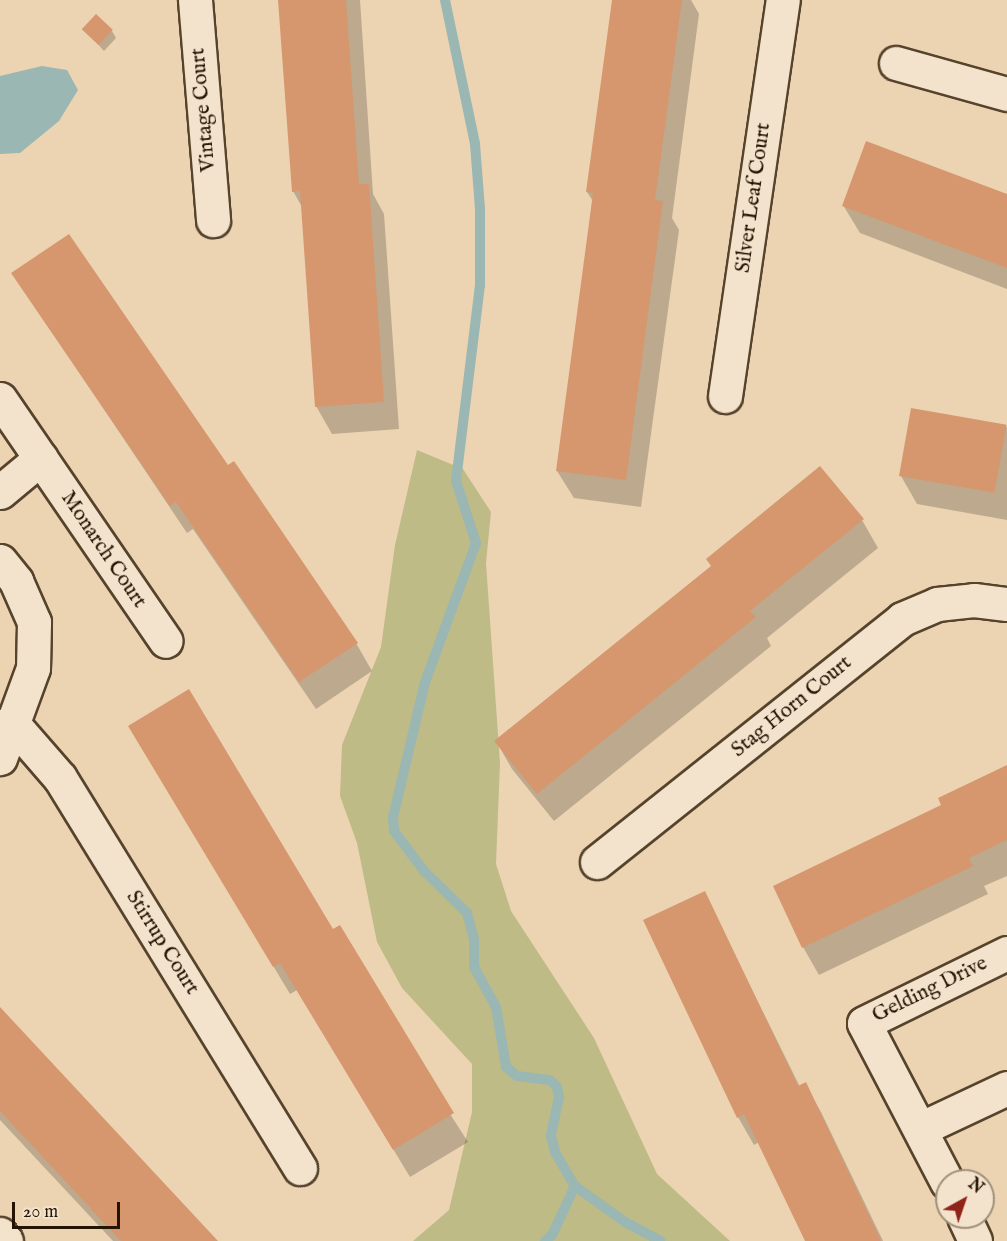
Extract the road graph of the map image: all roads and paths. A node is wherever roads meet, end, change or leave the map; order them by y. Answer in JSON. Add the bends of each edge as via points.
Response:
{"nodes":[{"id":1,"x":195,"y":0,"type":"edge"},
{"id":2,"x":783,"y":0,"type":"edge"},
{"id":3,"x":896,"y":63,"type":"dead end"},
{"id":4,"x":1007,"y":94,"type":"edge"},
{"id":5,"x":213,"y":220,"type":"dead end"},
{"id":6,"x":725,"y":396,"type":"dead end"},
{"id":7,"x":0,"y":399,"type":"edge"},
{"id":8,"x":41,"y":458,"type":"junction"},
{"id":9,"x":0,"y":492,"type":"edge"},
{"id":10,"x":0,"y":561,"type":"edge"},
{"id":11,"x":1007,"y":604,"type":"edge"},
{"id":12,"x":166,"y":641,"type":"dead end"},
{"id":13,"x":7,"y":726,"type":"edge"},
{"id":14,"x":0,"y":758,"type":"edge"},
{"id":15,"x":597,"y":862,"type":"dead end"},
{"id":16,"x":1007,"y":953,"type":"edge"},
{"id":17,"x":1007,"y":1088,"type":"edge"},
{"id":18,"x":922,"y":1128,"type":"junction"},
{"id":19,"x":300,"y":1168,"type":"dead end"},
{"id":20,"x":941,"y":1169,"type":"edge"},
{"id":21,"x":0,"y":1234,"type":"edge"},
{"id":22,"x":6,"y":1241,"type":"edge"}],
"edges":[{"from":1,"to":5,"type":"street","name":"Vintage Court"},
{"from":2,"to":6,"type":"street","name":"Silver Leaf Court"},
{"from":3,"to":4,"type":"street"},
{"from":7,"to":8,"type":"street","name":"Monarch Court"},
{"from":8,"to":9,"type":"street"},
{"from":8,"to":12,"type":"street","name":"Monarch Court"},
{"from":10,"to":13,"type":"street","via":[[16,581],[34,622],[33,668]]},
{"from":11,"to":15,"type":"street","name":"Stag Horn Court","via":[[974,600],[936,604],[902,619]]},
{"from":13,"to":14,"type":"street"},
{"from":13,"to":19,"type":"street","name":"Stirrup Court","via":[[60,778]]},
{"from":16,"to":18,"type":"street","name":"Gelding Drive","via":[[864,1023]]},
{"from":17,"to":18,"type":"street"},
{"from":18,"to":20,"type":"street","name":"Gelding Drive"},
{"from":21,"to":22,"type":"street"}]}
